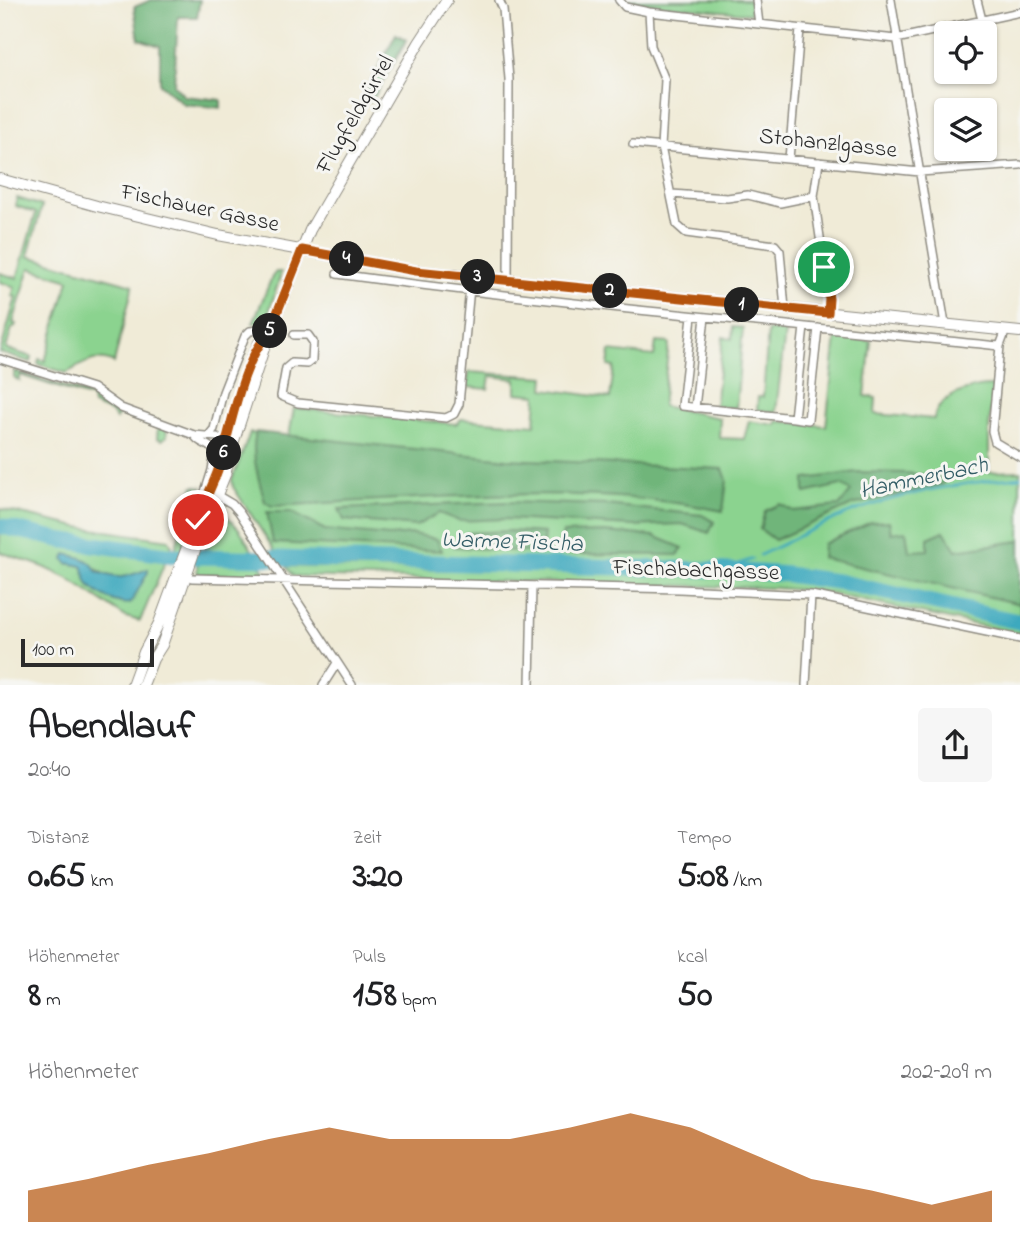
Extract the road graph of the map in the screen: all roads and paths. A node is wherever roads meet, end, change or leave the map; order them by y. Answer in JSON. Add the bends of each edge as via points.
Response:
{"nodes":[{"id":1,"x":447,"y":0,"type":"edge"},
{"id":2,"x":499,"y":0,"type":"edge"},
{"id":3,"x":618,"y":0,"type":"edge"},
{"id":4,"x":756,"y":0,"type":"edge"},
{"id":5,"x":891,"y":0,"type":"edge"},
{"id":6,"x":978,"y":0,"type":"edge"},
{"id":7,"x":649,"y":12,"type":"junction"},
{"id":8,"x":1020,"y":12,"type":"edge"},
{"id":9,"x":982,"y":20,"type":"junction"},
{"id":10,"x":759,"y":24,"type":"junction"},
{"id":11,"x":800,"y":29,"type":"junction"},
{"id":12,"x":896,"y":38,"type":"junction"},
{"id":13,"x":633,"y":144,"type":"dead end"},
{"id":14,"x":661,"y":147,"type":"junction"},
{"id":15,"x":789,"y":159,"type":"junction"},
{"id":16,"x":819,"y":162,"type":"junction"},
{"id":17,"x":1020,"y":165,"type":"edge"},
{"id":18,"x":920,"y":172,"type":"junction"},
{"id":19,"x":0,"y":179,"type":"edge"},
{"id":20,"x":672,"y":194,"type":"junction"},
{"id":21,"x":814,"y":196,"type":"junction"},
{"id":22,"x":302,"y":250,"type":"junction"},
{"id":23,"x":337,"y":274,"type":"dead end"},
{"id":24,"x":471,"y":277,"type":"junction"},
{"id":25,"x":508,"y":280,"type":"junction"},
{"id":26,"x":470,"y":292,"type":"junction"},
{"id":27,"x":785,"y":309,"type":"junction"},
{"id":28,"x":828,"y":313,"type":"junction"},
{"id":29,"x":692,"y":316,"type":"junction"},
{"id":30,"x":705,"y":317,"type":"junction"},
{"id":31,"x":945,"y":324,"type":"junction"},
{"id":32,"x":804,"y":327,"type":"junction"},
{"id":33,"x":818,"y":328,"type":"junction"},
{"id":34,"x":1006,"y":330,"type":"junction"},
{"id":35,"x":1020,"y":332,"type":"edge"},
{"id":36,"x":269,"y":333,"type":"junction"},
{"id":37,"x":294,"y":335,"type":"dead end"},
{"id":38,"x":1000,"y":346,"type":"junction"},
{"id":39,"x":0,"y":359,"type":"edge"},
{"id":40,"x":695,"y":408,"type":"junction"},
{"id":41,"x":794,"y":418,"type":"junction"},
{"id":42,"x":229,"y":431,"type":"junction"},
{"id":43,"x":194,"y":435,"type":"junction"},
{"id":44,"x":213,"y":436,"type":"junction"},
{"id":45,"x":228,"y":447,"type":"junction"},
{"id":46,"x":1020,"y":457,"type":"edge"},
{"id":47,"x":214,"y":493,"type":"junction"},
{"id":48,"x":201,"y":509,"type":"junction"},
{"id":49,"x":192,"y":547,"type":"junction"},
{"id":50,"x":186,"y":565,"type":"junction"},
{"id":51,"x":192,"y":578,"type":"dead end"},
{"id":52,"x":282,"y":581,"type":"junction"},
{"id":53,"x":532,"y":586,"type":"junction"},
{"id":54,"x":811,"y":595,"type":"junction"},
{"id":55,"x":1020,"y":639,"type":"edge"},
{"id":56,"x":337,"y":663,"type":"junction"},
{"id":57,"x":132,"y":685,"type":"edge"},
{"id":58,"x":143,"y":685,"type":"edge"},
{"id":59,"x":323,"y":685,"type":"edge"},
{"id":60,"x":352,"y":685,"type":"edge"},
{"id":61,"x":530,"y":685,"type":"edge"},
{"id":62,"x":806,"y":685,"type":"edge"}],
"edges":[{"from":1,"to":22,"type":"main road","name":"Flugfeldgürtel"},
{"from":2,"to":25,"type":"street","via":[[509,79]]},
{"from":3,"to":7,"type":"street","via":[[625,7]]},
{"from":4,"to":10,"type":"street"},
{"from":5,"to":12,"type":"street"},
{"from":6,"to":9,"type":"street"},
{"from":7,"to":10,"type":"street"},
{"from":7,"to":14,"type":"street","via":[[652,46],[666,80]]},
{"from":8,"to":9,"type":"street"},
{"from":9,"to":12,"type":"street"},
{"from":10,"to":11,"type":"street"},
{"from":11,"to":12,"type":"street"},
{"from":11,"to":15,"type":"street"},
{"from":12,"to":18,"type":"street"},
{"from":13,"to":14,"type":"street","name":"Stohanzlgasse"},
{"from":14,"to":15,"type":"street","name":"Stohanzlgasse"},
{"from":14,"to":20,"type":"street"},
{"from":15,"to":16,"type":"street","name":"Stohanzlgasse"},
{"from":16,"to":18,"type":"street","name":"Stohanzlgasse"},
{"from":16,"to":21,"type":"street"},
{"from":17,"to":18,"type":"street","name":"Stohanzlgasse"},
{"from":18,"to":31,"type":"street"},
{"from":19,"to":22,"type":"main road","name":"Fischauer Gasse","via":[[157,222]]},
{"from":20,"to":21,"type":"street","via":[[748,195],[780,203]]},
{"from":20,"to":27,"type":"street","via":[[677,225],[686,233],[775,245],[780,251]]},
{"from":21,"to":28,"type":"street"},
{"from":22,"to":24,"type":"main road","name":"Fischauer Gasse"},
{"from":22,"to":36,"type":"main road","name":"Flugfeldgürtel"},
{"from":23,"to":26,"type":"street"},
{"from":24,"to":25,"type":"main road","name":"Fischauer Gasse"},
{"from":24,"to":26,"type":"street"},
{"from":25,"to":27,"type":"main road","name":"Fischauer Gasse"},
{"from":26,"to":29,"type":"street"},
{"from":26,"to":37,"type":"street","via":[[459,404],[446,418],[298,403],[281,396],[286,368],[312,360],[313,342],[308,335]]},
{"from":27,"to":28,"type":"main road","name":"Fischauer Gasse"},
{"from":28,"to":31,"type":"main road","name":"Fischauer Gasse"},
{"from":29,"to":30,"type":"street"},
{"from":29,"to":40,"type":"street","via":[[682,406]]},
{"from":30,"to":32,"type":"street"},
{"from":30,"to":40,"type":"street"},
{"from":31,"to":34,"type":"main road","name":"Fischauer Gasse"},
{"from":32,"to":33,"type":"street"},
{"from":32,"to":41,"type":"street"},
{"from":33,"to":38,"type":"street"},
{"from":33,"to":41,"type":"street","via":[[808,420]]},
{"from":34,"to":35,"type":"main road","name":"Fischauer Gasse"},
{"from":34,"to":38,"type":"street"},
{"from":36,"to":42,"type":"main road","via":[[250,363]]},
{"from":36,"to":44,"type":"street","via":[[250,331],[245,336],[222,393]]},
{"from":36,"to":45,"type":"main road"},
{"from":38,"to":46,"type":"street","via":[[992,431],[995,442]]},
{"from":39,"to":43,"type":"street","via":[[93,388],[121,408]]},
{"from":40,"to":41,"type":"street"},
{"from":42,"to":44,"type":"street"},
{"from":42,"to":45,"type":"main road"},
{"from":43,"to":44,"type":"street"},
{"from":43,"to":48,"type":"street","via":[[215,452]]},
{"from":44,"to":45,"type":"street"},
{"from":45,"to":47,"type":"main road"},
{"from":47,"to":48,"type":"main road"},
{"from":47,"to":49,"type":"main road"},
{"from":47,"to":52,"type":"street","via":[[239,512]]},
{"from":48,"to":49,"type":"main road"},
{"from":49,"to":50,"type":"main road"},
{"from":50,"to":57,"type":"main road"},
{"from":50,"to":58,"type":"main road","via":[[168,629]]},
{"from":51,"to":52,"type":"street","name":"Fischabachgasse"},
{"from":52,"to":53,"type":"street","name":"Fischabachgasse"},
{"from":52,"to":56,"type":"street"},
{"from":53,"to":54,"type":"street","name":"Fischabachgasse"},
{"from":53,"to":61,"type":"street"},
{"from":54,"to":55,"type":"street","name":"Fischabachgasse"},
{"from":54,"to":62,"type":"street"},
{"from":56,"to":59,"type":"street"},
{"from":56,"to":60,"type":"street"}]}
